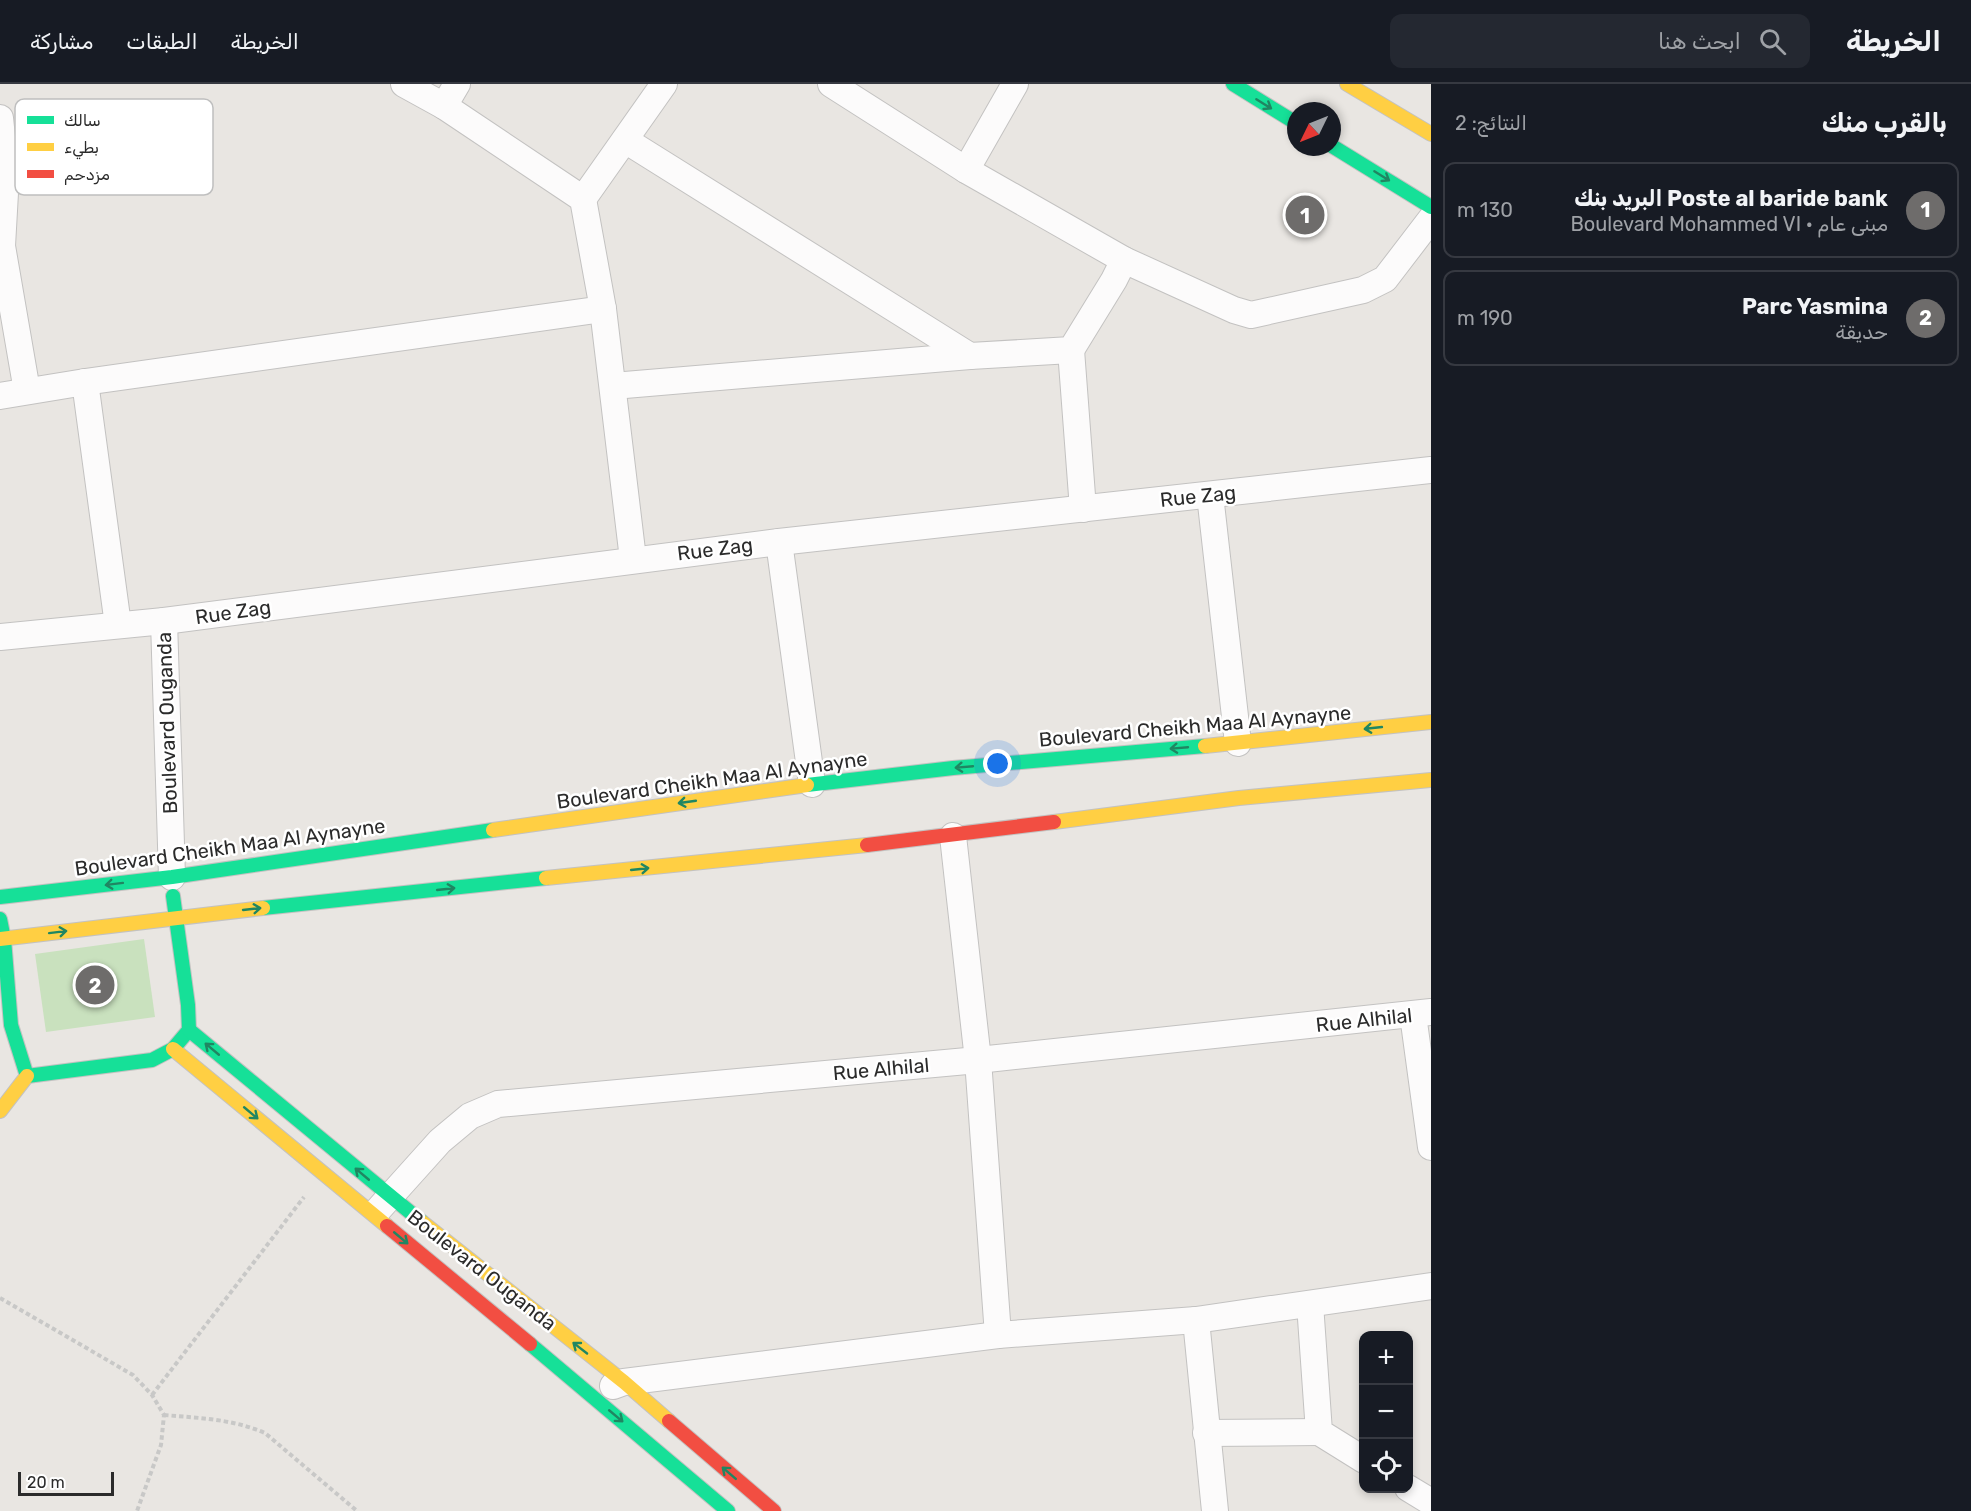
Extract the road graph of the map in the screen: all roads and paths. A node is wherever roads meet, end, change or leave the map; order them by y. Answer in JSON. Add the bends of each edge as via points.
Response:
{"nodes":[{"id":1,"x":404,"y":84,"type":"edge"},
{"id":2,"x":457,"y":84,"type":"edge"},
{"id":3,"x":664,"y":84,"type":"edge"},
{"id":4,"x":831,"y":84,"type":"edge"},
{"id":5,"x":1015,"y":84,"type":"edge"},
{"id":6,"x":1233,"y":84,"type":"edge"},
{"id":7,"x":1347,"y":84,"type":"edge"},
{"id":8,"x":444,"y":106,"type":"junction"},
{"id":9,"x":1287,"y":117,"type":"edge"},
{"id":10,"x":0,"y":118,"type":"edge"},
{"id":11,"x":1431,"y":134,"type":"edge"},
{"id":12,"x":625,"y":140,"type":"junction"},
{"id":13,"x":1341,"y":152,"type":"edge"},
{"id":14,"x":966,"y":170,"type":"junction"},
{"id":15,"x":583,"y":199,"type":"junction"},
{"id":16,"x":1431,"y":207,"type":"edge"},
{"id":17,"x":1431,"y":219,"type":"edge"},
{"id":18,"x":2,"y":227,"type":"edge"},
{"id":19,"x":1124,"y":260,"type":"junction"},
{"id":20,"x":603,"y":309,"type":"junction"},
{"id":21,"x":1071,"y":350,"type":"junction"},
{"id":22,"x":970,"y":356,"type":"junction"},
{"id":23,"x":85,"y":382,"type":"junction"},
{"id":24,"x":613,"y":386,"type":"junction"},
{"id":25,"x":27,"y":391,"type":"junction"},
{"id":26,"x":0,"y":396,"type":"edge"},
{"id":27,"x":1431,"y":470,"type":"edge"},
{"id":28,"x":1210,"y":495,"type":"junction"},
{"id":29,"x":1083,"y":509,"type":"junction"},
{"id":30,"x":778,"y":542,"type":"junction"},
{"id":31,"x":633,"y":559,"type":"junction"},
{"id":32,"x":164,"y":621,"type":"junction"},
{"id":33,"x":118,"y":625,"type":"junction"},
{"id":34,"x":0,"y":637,"type":"edge"},
{"id":35,"x":1431,"y":722,"type":"edge"},
{"id":36,"x":1238,"y":743,"type":"junction"},
{"id":37,"x":1431,"y":780,"type":"edge"},
{"id":38,"x":812,"y":783,"type":"junction"},
{"id":39,"x":953,"y":836,"type":"junction"},
{"id":40,"x":172,"y":877,"type":"junction"},
{"id":41,"x":0,"y":897,"type":"edge"},
{"id":42,"x":174,"y":917,"type":"junction"},
{"id":43,"x":0,"y":919,"type":"edge"},
{"id":44,"x":2,"y":939,"type":"edge"},
{"id":45,"x":1422,"y":1014,"type":"edge"},
{"id":46,"x":11,"y":1025,"type":"junction"},
{"id":47,"x":189,"y":1030,"type":"junction"},
{"id":48,"x":0,"y":1040,"type":"edge"},
{"id":49,"x":173,"y":1049,"type":"junction"},
{"id":50,"x":978,"y":1060,"type":"junction"},
{"id":51,"x":27,"y":1076,"type":"junction"},
{"id":52,"x":0,"y":1111,"type":"edge"},
{"id":53,"x":1431,"y":1148,"type":"edge"},
{"id":54,"x":323,"y":1173,"type":"junction"},
{"id":55,"x":382,"y":1206,"type":"junction"},
{"id":56,"x":1431,"y":1286,"type":"edge"},
{"id":57,"x":0,"y":1298,"type":"edge"},
{"id":58,"x":1310,"y":1304,"type":"junction"},
{"id":59,"x":1196,"y":1320,"type":"junction"},
{"id":60,"x":998,"y":1335,"type":"junction"},
{"id":61,"x":624,"y":1382,"type":"junction"},
{"id":62,"x":590,"y":1394,"type":"junction"},
{"id":63,"x":152,"y":1395,"type":"junction"},
{"id":64,"x":164,"y":1415,"type":"junction"},
{"id":65,"x":1319,"y":1432,"type":"junction"},
{"id":66,"x":1206,"y":1433,"type":"junction"},
{"id":67,"x":1359,"y":1457,"type":"edge"},
{"id":68,"x":1413,"y":1491,"type":"edge"},
{"id":69,"x":1431,"y":1502,"type":"edge"},
{"id":70,"x":137,"y":1511,"type":"edge"},
{"id":71,"x":357,"y":1511,"type":"edge"},
{"id":72,"x":728,"y":1511,"type":"edge"},
{"id":73,"x":774,"y":1511,"type":"edge"},
{"id":74,"x":1215,"y":1511,"type":"edge"}],
"edges":[{"from":1,"to":8,"type":"street"},
{"from":2,"to":8,"type":"street"},
{"from":3,"to":12,"type":"street"},
{"from":4,"to":14,"type":"street"},
{"from":5,"to":14,"type":"street"},
{"from":6,"to":9,"type":"main road","one_way":true},
{"from":7,"to":11,"type":"main road"},
{"from":8,"to":15,"type":"street"},
{"from":10,"to":18,"type":"street","via":[[6,175]]},
{"from":12,"to":15,"type":"street"},
{"from":12,"to":22,"type":"street"},
{"from":13,"to":16,"type":"main road","one_way":true},
{"from":14,"to":19,"type":"street"},
{"from":15,"to":20,"type":"street"},
{"from":17,"to":19,"type":"street","via":[[1385,279],[1363,291],[1251,315]]},
{"from":18,"to":25,"type":"street"},
{"from":19,"to":21,"type":"street"},
{"from":20,"to":23,"type":"street"},
{"from":20,"to":24,"type":"street"},
{"from":21,"to":22,"type":"street"},
{"from":21,"to":29,"type":"street"},
{"from":22,"to":24,"type":"street"},
{"from":23,"to":25,"type":"street"},
{"from":23,"to":33,"type":"street"},
{"from":24,"to":31,"type":"street"},
{"from":25,"to":26,"type":"street"},
{"from":27,"to":28,"type":"street","name":"Rue Zag"},
{"from":28,"to":29,"type":"street","name":"Rue Zag"},
{"from":28,"to":36,"type":"street"},
{"from":29,"to":30,"type":"street","name":"Rue Zag"},
{"from":30,"to":31,"type":"street","name":"Rue Zag"},
{"from":30,"to":38,"type":"street"},
{"from":31,"to":32,"type":"street","name":"Rue Zag"},
{"from":32,"to":33,"type":"street","name":"Rue Zag"},
{"from":32,"to":40,"type":"street","name":"Boulevard Ouganda"},
{"from":33,"to":34,"type":"street","name":"Rue Zag"},
{"from":35,"to":36,"type":"main road","name":"Boulevard Cheikh Maa Al Aynayne","one_way":true},
{"from":36,"to":38,"type":"main road","name":"Boulevard Cheikh Maa Al Aynayne","one_way":true},
{"from":37,"to":39,"type":"main road","via":[[1239,798]]},
{"from":38,"to":40,"type":"main road","name":"Boulevard Cheikh Maa Al Aynayne","one_way":true},
{"from":42,"to":39,"type":"main road","one_way":true},
{"from":39,"to":50,"type":"street"},
{"from":40,"to":41,"type":"main road","name":"Boulevard Cheikh Maa Al Aynayne","one_way":true},
{"from":40,"to":42,"type":"main road","name":"Boulevard Ouganda"},
{"from":44,"to":42,"type":"main road","one_way":true},
{"from":42,"to":47,"type":"main road","name":"Boulevard Ouganda"},
{"from":43,"to":44,"type":"main road"},
{"from":44,"to":46,"type":"main road"},
{"from":45,"to":50,"type":"street","name":"Rue Alhilal"},
{"from":45,"to":53,"type":"street"},
{"from":46,"to":48,"type":"main road"},
{"from":46,"to":51,"type":"main road"},
{"from":47,"to":49,"type":"main road"},
{"from":55,"to":47,"type":"main road","name":"Boulevard Ouganda","one_way":true},
{"from":49,"to":51,"type":"main road","via":[[152,1060]]},
{"from":49,"to":54,"type":"main road","name":"Boulevard Ouganda","one_way":true},
{"from":50,"to":55,"type":"street","name":"Rue Alhilal","via":[[498,1104],[470,1116],[440,1141]]},
{"from":50,"to":60,"type":"street"},
{"from":51,"to":52,"type":"main road"},
{"from":54,"to":55,"type":"main road","name":"Boulevard Ouganda"},
{"from":54,"to":63,"type":"path"},
{"from":61,"to":55,"type":"main road","name":"Boulevard Ouganda","one_way":true},
{"from":55,"to":62,"type":"main road","name":"Boulevard Ouganda","one_way":true},
{"from":56,"to":58,"type":"street"},
{"from":57,"to":63,"type":"path","via":[[133,1375]]},
{"from":58,"to":59,"type":"street"},
{"from":58,"to":65,"type":"street"},
{"from":59,"to":60,"type":"street"},
{"from":59,"to":66,"type":"street"},
{"from":60,"to":61,"type":"street"},
{"from":61,"to":62,"type":"street"},
{"from":73,"to":61,"type":"main road","name":"Boulevard Ouganda","one_way":true},
{"from":62,"to":72,"type":"main road","name":"Boulevard Ouganda","one_way":true},
{"from":63,"to":64,"type":"path"},
{"from":64,"to":70,"type":"path","via":[[161,1445]]},
{"from":64,"to":71,"type":"path","via":[[229,1421],[265,1433]]},
{"from":65,"to":66,"type":"street"},
{"from":65,"to":67,"type":"street"},
{"from":66,"to":74,"type":"street"},
{"from":68,"to":69,"type":"street"}]}
